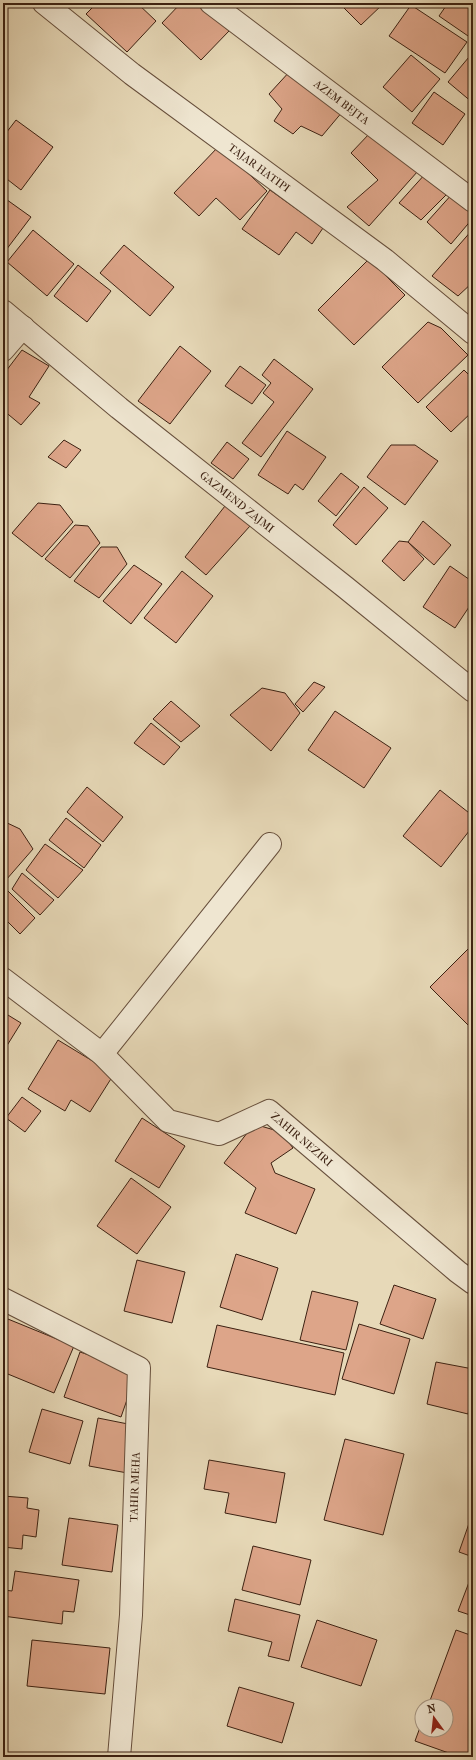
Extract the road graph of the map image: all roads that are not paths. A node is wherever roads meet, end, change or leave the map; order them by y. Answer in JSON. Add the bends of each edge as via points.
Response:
{"nodes":[{"id":1,"x":44,"y":3,"type":"edge"},
{"id":2,"x":211,"y":3,"type":"edge"},
{"id":3,"x":473,"y":201,"type":"edge"},
{"id":4,"x":3,"y":312,"type":"edge"},
{"id":5,"x":23,"y":327,"type":"junction"},
{"id":6,"x":473,"y":333,"type":"edge"},
{"id":7,"x":3,"y":350,"type":"edge"},
{"id":8,"x":473,"y":692,"type":"edge"},
{"id":9,"x":270,"y":844,"type":"dead end"},
{"id":10,"x":3,"y":979,"type":"edge"},
{"id":11,"x":102,"y":1054,"type":"junction"},
{"id":12,"x":473,"y":1283,"type":"edge"},
{"id":13,"x":3,"y":1299,"type":"edge"},
{"id":14,"x":119,"y":1757,"type":"edge"}],
"edges":[{"from":1,"to":6,"type":"street","name":"TAJAR HATIPI","via":[[132,74],[384,260]]},
{"from":2,"to":3,"type":"street","name":"AZEM BEJTA"},
{"from":4,"to":5,"type":"street","name":"GAZMEND ZAJMI"},
{"from":5,"to":7,"type":"street"},
{"from":5,"to":8,"type":"street","name":"GAZMEND ZAJMI","via":[[118,408],[345,587]]},
{"from":9,"to":11,"type":"street"},
{"from":10,"to":11,"type":"street","name":"ZAHIR NEZIRI"},
{"from":11,"to":12,"type":"street","name":"ZAHIR NEZIRI","via":[[168,1121],[219,1134],[269,1111]]},
{"from":13,"to":14,"type":"street","name":"TAHIR MEHA","via":[[139,1368],[131,1615]]}]}
